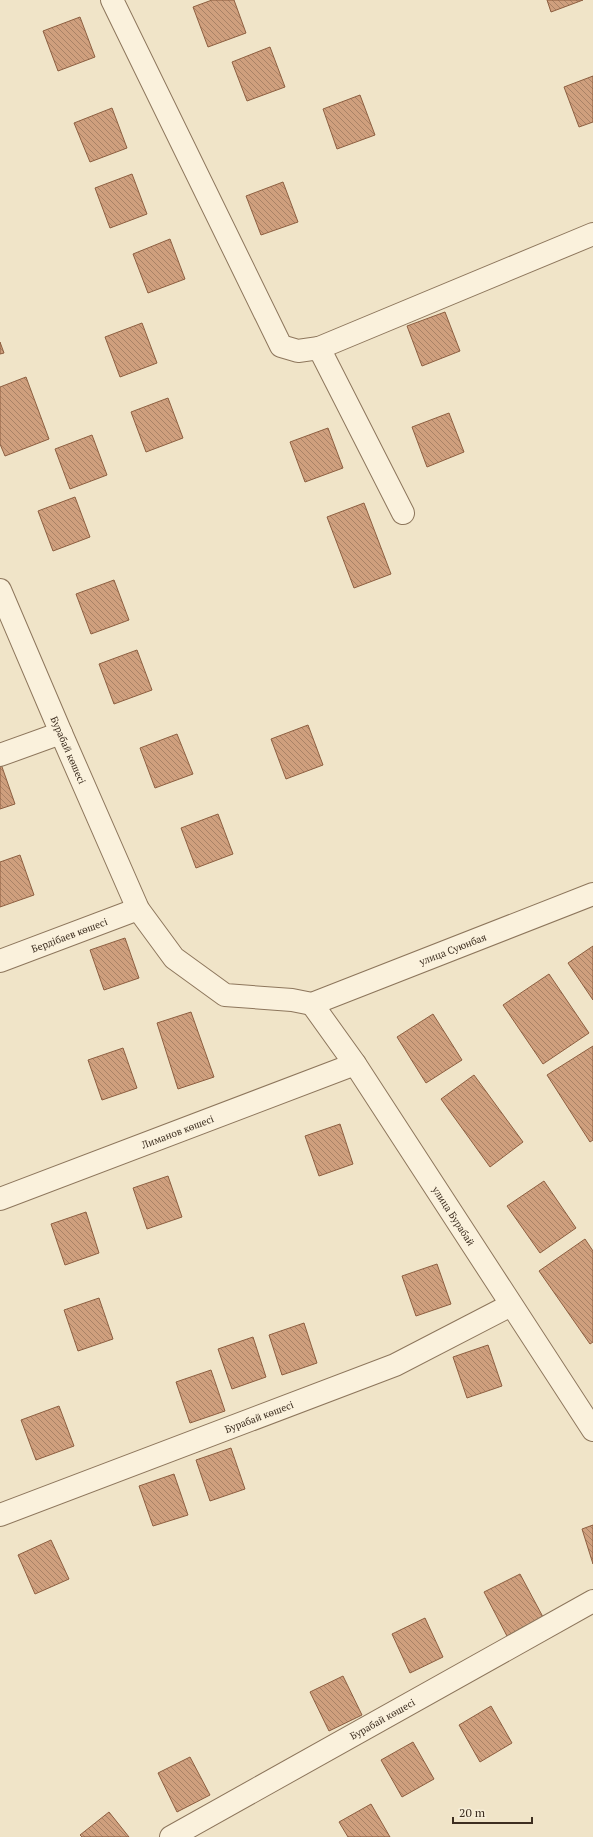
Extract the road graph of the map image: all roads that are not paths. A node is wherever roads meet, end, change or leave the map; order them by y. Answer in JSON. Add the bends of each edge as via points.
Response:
{"nodes":[{"id":1,"x":112,"y":0,"type":"edge"},
{"id":2,"x":593,"y":234,"type":"edge"},
{"id":3,"x":319,"y":348,"type":"junction"},
{"id":4,"x":403,"y":512,"type":"dead end"},
{"id":5,"x":0,"y":590,"type":"edge"},
{"id":6,"x":60,"y":733,"type":"junction"},
{"id":7,"x":0,"y":755,"type":"edge"},
{"id":8,"x":593,"y":894,"type":"edge"},
{"id":9,"x":138,"y":909,"type":"junction"},
{"id":10,"x":0,"y":961,"type":"edge"},
{"id":11,"x":312,"y":1004,"type":"junction"},
{"id":12,"x":355,"y":1064,"type":"junction"},
{"id":13,"x":0,"y":1199,"type":"edge"},
{"id":14,"x":511,"y":1305,"type":"junction"},
{"id":15,"x":593,"y":1430,"type":"edge"},
{"id":16,"x":0,"y":1515,"type":"edge"},
{"id":17,"x":593,"y":1601,"type":"edge"},
{"id":18,"x":171,"y":1837,"type":"edge"}],
"edges":[{"from":1,"to":3,"type":"street","via":[[280,346],[298,351]]},
{"from":2,"to":3,"type":"street"},
{"from":3,"to":4,"type":"street"},
{"from":5,"to":6,"type":"street","name":"Бурабай көшесі"},
{"from":6,"to":7,"type":"street"},
{"from":6,"to":9,"type":"street","name":"Бурабай көшесі"},
{"from":8,"to":11,"type":"street","name":"улица Суюнбая"},
{"from":9,"to":10,"type":"street","name":"Бердібаев көшесі"},
{"from":9,"to":11,"type":"street","name":"Бурабай көшесі","via":[[174,958],[225,995]]},
{"from":11,"to":12,"type":"street","name":"улица Бурабай"},
{"from":12,"to":13,"type":"street","name":"Лиманов көшесі"},
{"from":12,"to":14,"type":"street","name":"улица Бурабай"},
{"from":14,"to":15,"type":"street","name":"улица Бурабай"},
{"from":14,"to":16,"type":"street","name":"Бурабай көшесі","via":[[395,1365]]},
{"from":17,"to":18,"type":"street","name":"Бурабай көшесі"}]}
